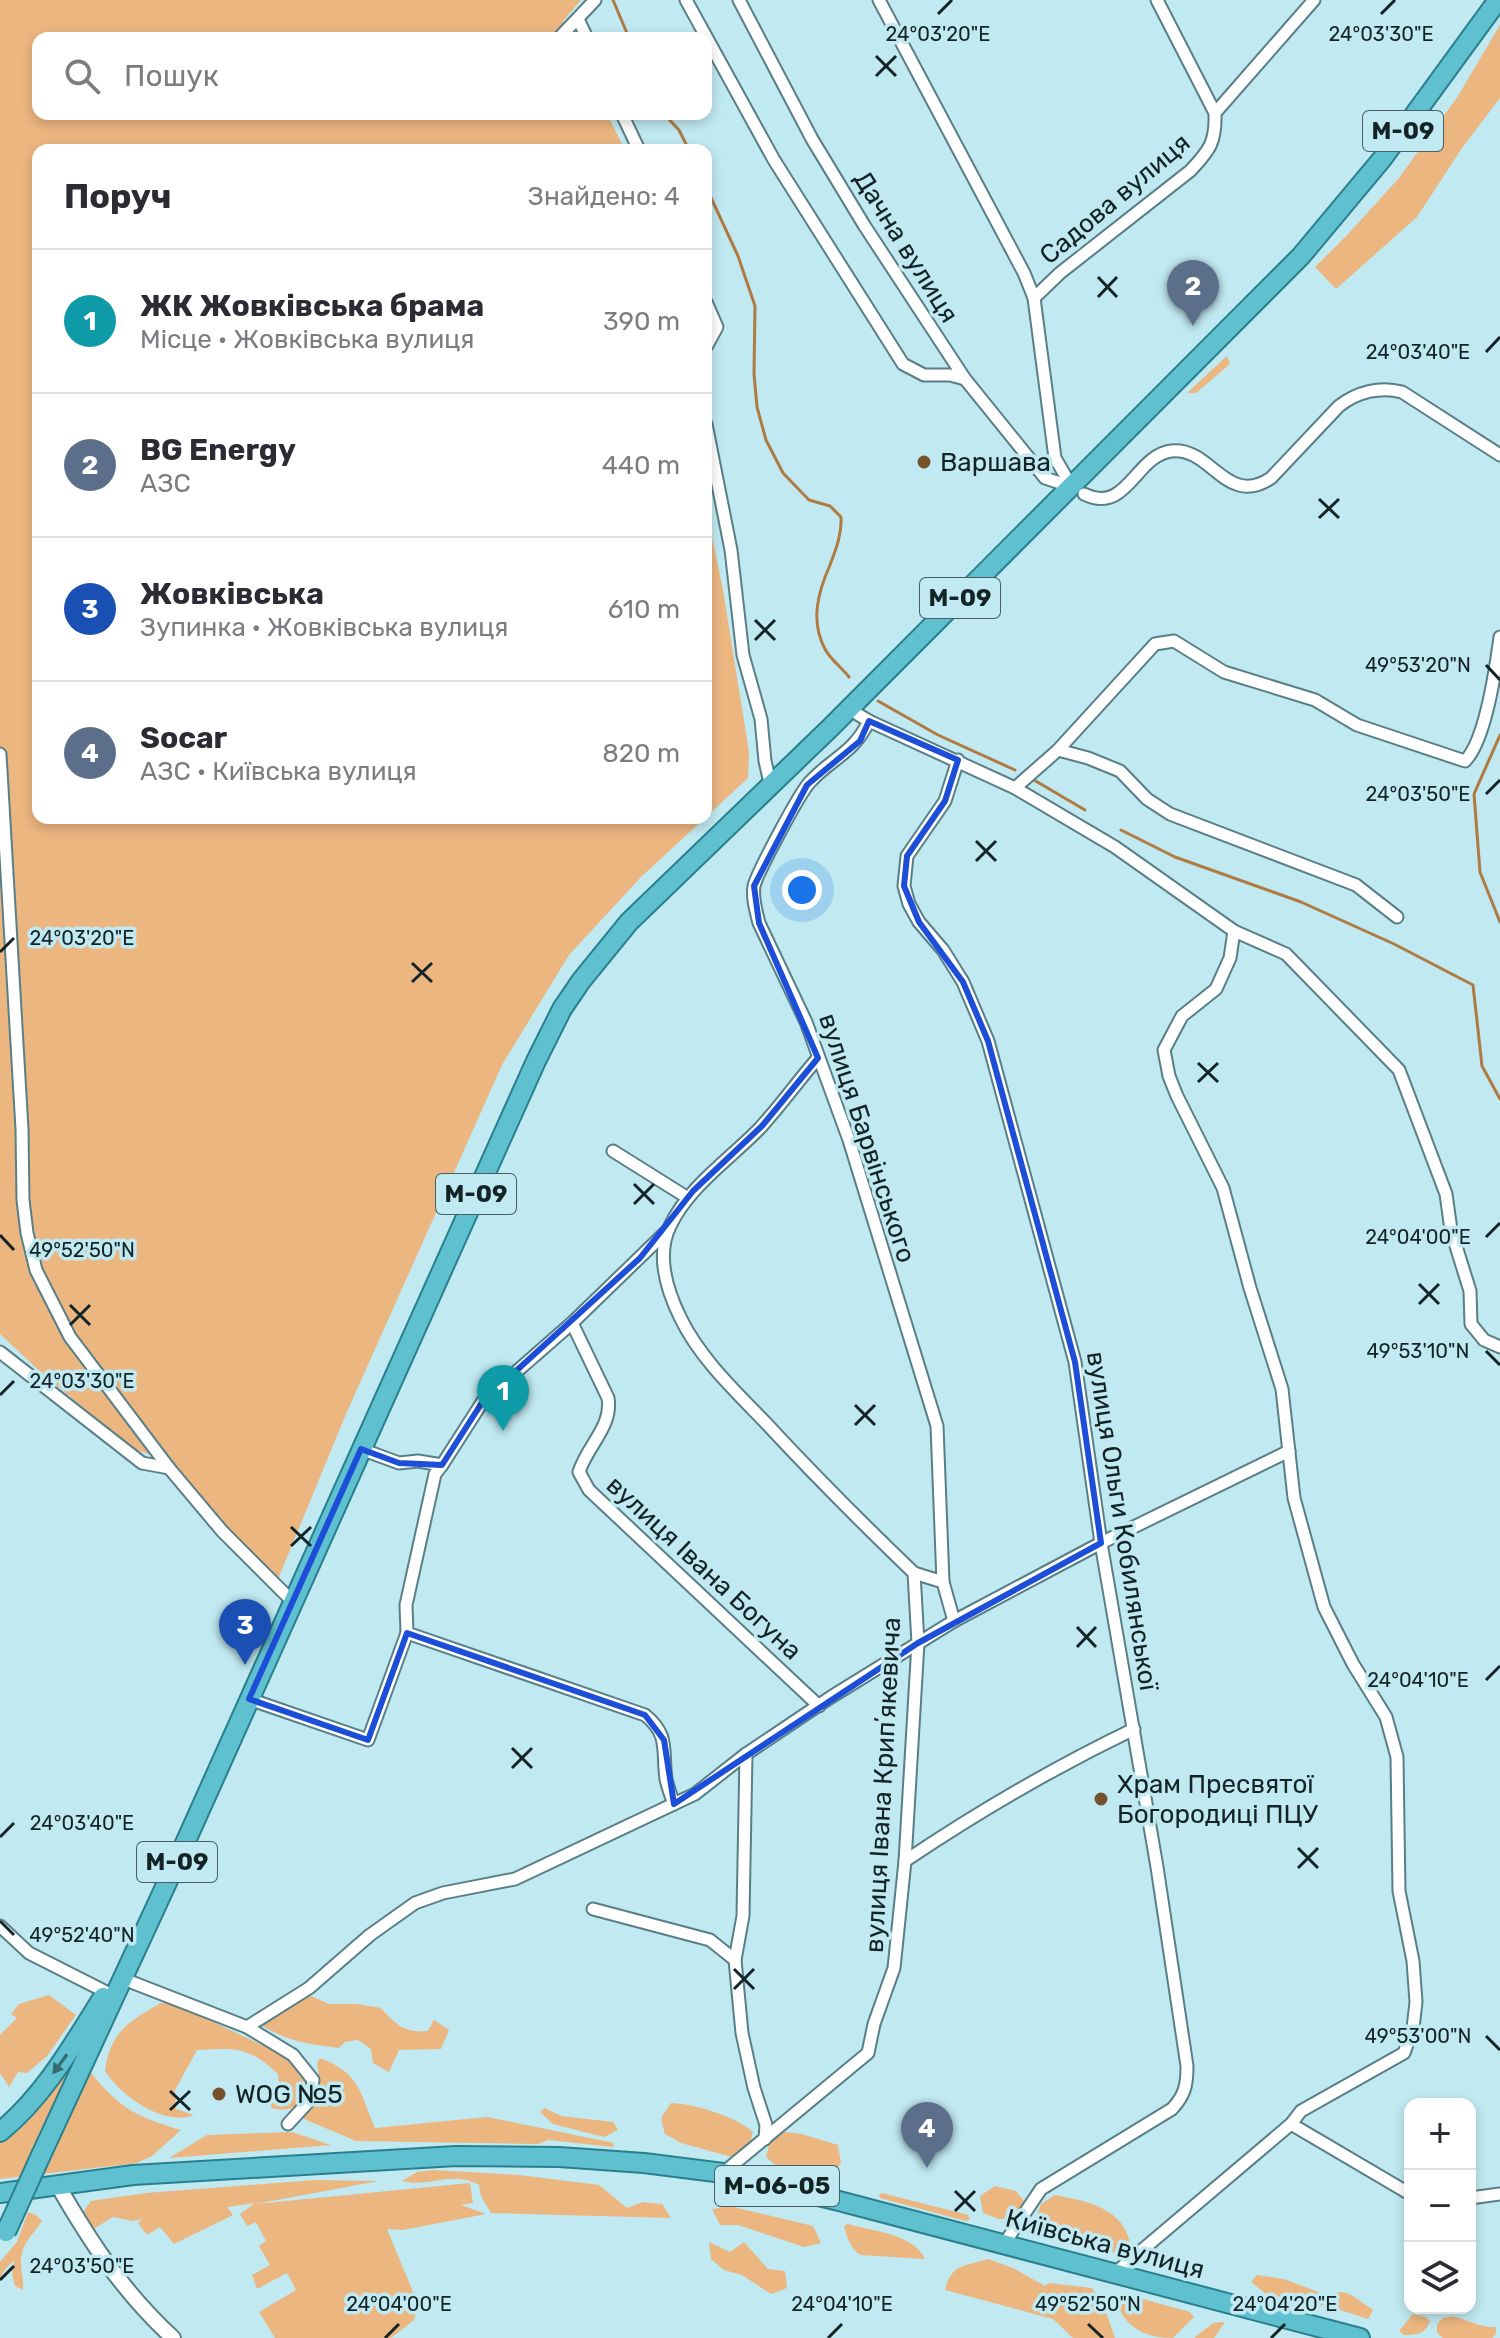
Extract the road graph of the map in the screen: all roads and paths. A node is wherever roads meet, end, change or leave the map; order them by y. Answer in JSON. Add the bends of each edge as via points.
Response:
{"nodes":[{"id":1,"x":595,"y":0,"type":"edge"},
{"id":2,"x":686,"y":0,"type":"edge"},
{"id":3,"x":739,"y":0,"type":"edge"},
{"id":4,"x":879,"y":0,"type":"edge"},
{"id":5,"x":1157,"y":0,"type":"edge"},
{"id":6,"x":1314,"y":0,"type":"edge"},
{"id":7,"x":1498,"y":0,"type":"edge"},
{"id":8,"x":578,"y":19,"type":"junction"},
{"id":9,"x":565,"y":32,"type":"edge"},
{"id":10,"x":584,"y":32,"type":"edge"},
{"id":11,"x":704,"y":32,"type":"edge"},
{"id":12,"x":712,"y":47,"type":"edge"},
{"id":13,"x":1215,"y":113,"type":"junction"},
{"id":14,"x":625,"y":120,"type":"edge"},
{"id":15,"x":636,"y":144,"type":"edge"},
{"id":16,"x":1034,"y":298,"type":"junction"},
{"id":17,"x":712,"y":316,"type":"edge"},
{"id":18,"x":712,"y":336,"type":"edge"},
{"id":19,"x":965,"y":379,"type":"junction"},
{"id":20,"x":712,"y":454,"type":"edge"},
{"id":21,"x":1500,"y":455,"type":"edge"},
{"id":22,"x":1078,"y":490,"type":"junction"},
{"id":23,"x":1500,"y":637,"type":"edge"},
{"id":24,"x":849,"y":709,"type":"junction"},
{"id":25,"x":869,"y":721,"type":"junction"},
{"id":26,"x":1058,"y":750,"type":"junction"},
{"id":27,"x":0,"y":754,"type":"edge"},
{"id":28,"x":958,"y":760,"type":"junction"},
{"id":29,"x":770,"y":783,"type":"junction"},
{"id":30,"x":1015,"y":788,"type":"junction"},
{"id":31,"x":1397,"y":917,"type":"dead end"},
{"id":32,"x":1234,"y":931,"type":"junction"},
{"id":33,"x":818,"y":1058,"type":"junction"},
{"id":34,"x":613,"y":1151,"type":"dead end"},
{"id":35,"x":688,"y":1198,"type":"junction"},
{"id":36,"x":668,"y":1229,"type":"junction"},
{"id":37,"x":572,"y":1323,"type":"junction"},
{"id":38,"x":1500,"y":1347,"type":"edge"},
{"id":39,"x":0,"y":1352,"type":"edge"},
{"id":40,"x":361,"y":1449,"type":"junction"},
{"id":41,"x":1289,"y":1451,"type":"junction"},
{"id":42,"x":442,"y":1465,"type":"junction"},
{"id":43,"x":169,"y":1468,"type":"junction"},
{"id":44,"x":1101,"y":1543,"type":"junction"},
{"id":45,"x":914,"y":1573,"type":"junction"},
{"id":46,"x":943,"y":1582,"type":"junction"},
{"id":47,"x":292,"y":1601,"type":"junction"},
{"id":48,"x":954,"y":1621,"type":"junction"},
{"id":49,"x":407,"y":1633,"type":"junction"},
{"id":50,"x":918,"y":1643,"type":"junction"},
{"id":51,"x":249,"y":1699,"type":"junction"},
{"id":52,"x":819,"y":1706,"type":"junction"},
{"id":53,"x":1134,"y":1729,"type":"junction"},
{"id":54,"x":746,"y":1754,"type":"junction"},
{"id":55,"x":674,"y":1804,"type":"junction"},
{"id":56,"x":905,"y":1861,"type":"junction"},
{"id":57,"x":593,"y":1909,"type":"dead end"},
{"id":58,"x":0,"y":1926,"type":"edge"},
{"id":59,"x":735,"y":1960,"type":"junction"},
{"id":60,"x":121,"y":1978,"type":"junction"},
{"id":61,"x":106,"y":1992,"type":"junction"},
{"id":62,"x":247,"y":2027,"type":"junction"},
{"id":63,"x":288,"y":2124,"type":"dead end"},
{"id":64,"x":1291,"y":2124,"type":"junction"},
{"id":65,"x":0,"y":2132,"type":"edge"},
{"id":66,"x":765,"y":2139,"type":"junction"},
{"id":67,"x":723,"y":2173,"type":"junction"},
{"id":68,"x":57,"y":2184,"type":"junction"},
{"id":69,"x":1404,"y":2190,"type":"edge"},
{"id":70,"x":0,"y":2193,"type":"edge"},
{"id":71,"x":1500,"y":2194,"type":"edge"},
{"id":72,"x":1476,"y":2197,"type":"edge"},
{"id":73,"x":3,"y":2239,"type":"edge"},
{"id":74,"x":1004,"y":2244,"type":"junction"},
{"id":75,"x":1115,"y":2273,"type":"junction"},
{"id":76,"x":173,"y":2338,"type":"edge"},
{"id":77,"x":1360,"y":2338,"type":"edge"}],
"edges":[{"from":1,"to":8,"type":"street"},
{"from":2,"to":11,"type":"street"},
{"from":3,"to":19,"type":"street","name":"Дачна вулиця","via":[[812,139]]},
{"from":4,"to":16,"type":"street"},
{"from":5,"to":13,"type":"street","name":"Садова вулиця"},
{"from":6,"to":13,"type":"street"},
{"from":7,"to":22,"type":"highway","number":"М-09","via":[[1319,236]]},
{"from":8,"to":9,"type":"street"},
{"from":8,"to":10,"type":"street"},
{"from":12,"to":19,"type":"street","via":[[774,160],[903,364],[924,375]]},
{"from":13,"to":16,"type":"street","name":"Садова вулиця","via":[[1216,134],[1190,171]]},
{"from":14,"to":15,"type":"street"},
{"from":16,"to":22,"type":"street","via":[[1055,458]]},
{"from":17,"to":18,"type":"street","via":[[717,327]]},
{"from":19,"to":22,"type":"street","name":"Дачна вулиця","via":[[1045,478]]},
{"from":20,"to":29,"type":"street","via":[[731,550],[743,655],[761,719]]},
{"from":21,"to":22,"type":"street","via":[[1402,392],[1384,389],[1348,399],[1258,485],[1236,485],[1188,454],[1172,451],[1153,459],[1112,497],[1097,499]]},
{"from":22,"to":24,"type":"highway","number":"М-09"},
{"from":23,"to":26,"type":"street","via":[[1477,742],[1465,761],[1357,725],[1315,700],[1224,672],[1174,641],[1155,644]]},
{"from":24,"to":25,"type":"street"},
{"from":24,"to":29,"type":"highway","number":"М-09"},
{"from":25,"to":28,"type":"street"},
{"from":25,"to":33,"type":"street","name":"вулиця Барвінського","via":[[860,741],[807,785],[754,886],[759,923]]},
{"from":26,"to":30,"type":"street"},
{"from":26,"to":31,"type":"street","via":[[1120,771],[1170,814],[1356,885]]},
{"from":27,"to":43,"type":"street","via":[[23,1200],[36,1270],[70,1337]]},
{"from":28,"to":30,"type":"street"},
{"from":28,"to":44,"type":"street","name":"вулиця Ольги Кобилянської","via":[[945,801],[907,856],[904,886],[919,922],[963,982],[988,1041],[1075,1362]]},
{"from":29,"to":40,"type":"highway","number":"М-09","via":[[629,922],[562,1009]]},
{"from":30,"to":32,"type":"street","via":[[1115,847]]},
{"from":32,"to":38,"type":"street","via":[[1286,954],[1399,1070],[1446,1194],[1470,1291],[1471,1324],[1484,1340]]},
{"from":32,"to":41,"type":"street","via":[[1230,958],[1216,989],[1182,1016],[1164,1050],[1177,1096],[1223,1188],[1282,1389]]},
{"from":33,"to":35,"type":"street","via":[[762,1126]]},
{"from":33,"to":46,"type":"street","name":"вулиця Барвінського","via":[[849,1140],[937,1426]]},
{"from":34,"to":35,"type":"street"},
{"from":35,"to":36,"type":"street"},
{"from":36,"to":37,"type":"street"},
{"from":36,"to":45,"type":"street","via":[[665,1273],[681,1320],[698,1348]]},
{"from":37,"to":42,"type":"street","via":[[483,1401]]},
{"from":37,"to":52,"type":"street","name":"вулиця Івана Богуна","via":[[610,1410],[579,1472],[589,1490]]},
{"from":39,"to":43,"type":"street","via":[[142,1463]]},
{"from":40,"to":42,"type":"street","via":[[399,1463]]},
{"from":40,"to":47,"type":"highway","number":"М-09"},
{"from":41,"to":44,"type":"street"},
{"from":41,"to":64,"type":"street","via":[[1294,1498],[1324,1607],[1386,1717],[1397,1757],[1399,1891],[1416,2002],[1404,2053],[1301,2111]]},
{"from":42,"to":49,"type":"street","via":[[435,1474],[406,1605]]},
{"from":43,"to":47,"type":"street"},
{"from":44,"to":48,"type":"street"},
{"from":44,"to":53,"type":"street","name":"вулиця Ольги Кобилянської"},
{"from":45,"to":46,"type":"street"},
{"from":45,"to":50,"type":"street","name":"вулиця Івана Крипʼякевича"},
{"from":46,"to":48,"type":"street","name":"вулиця Барвінського"},
{"from":47,"to":51,"type":"highway","number":"М-09"},
{"from":48,"to":50,"type":"street"},
{"from":49,"to":51,"type":"street","via":[[368,1740]]},
{"from":49,"to":55,"type":"street","via":[[645,1715],[664,1740]]},
{"from":50,"to":52,"type":"street"},
{"from":50,"to":56,"type":"street","name":"вулиця Івана Крипʼякевича"},
{"from":51,"to":60,"type":"highway","number":"М-09"},
{"from":52,"to":54,"type":"street"},
{"from":53,"to":56,"type":"street","via":[[1078,1756]]},
{"from":53,"to":74,"type":"street","name":"вулиця Ольги Кобилянської","via":[[1187,2086],[1172,2109],[1041,2189]]},
{"from":54,"to":55,"type":"street"},
{"from":54,"to":59,"type":"street","via":[[743,1916]]},
{"from":55,"to":62,"type":"street","via":[[515,1879],[415,1903],[309,1988]]},
{"from":56,"to":66,"type":"street","name":"вулиця Івана Крипʼякевича","via":[[894,1968],[868,2053]]},
{"from":57,"to":59,"type":"street","via":[[710,1940]]},
{"from":58,"to":61,"type":"street","via":[[29,1953]]},
{"from":59,"to":66,"type":"street","via":[[742,2033]]},
{"from":60,"to":61,"type":"highway","number":"М-09"},
{"from":60,"to":62,"type":"street"},
{"from":60,"to":73,"type":"highway","number":"М-09","bridge":true},
{"from":61,"to":65,"type":"highway","number":"М-09","one_way":true,"via":[[64,2060]]},
{"from":62,"to":63,"type":"street","via":[[293,2055],[313,2080],[310,2100]]},
{"from":64,"to":69,"type":"street"},
{"from":64,"to":75,"type":"street"},
{"from":66,"to":67,"type":"street","name":"вулиця Івана Крипʼякевича"},
{"from":67,"to":68,"type":"highway","name":"Київська вулиця","number":"М-06-05","via":[[589,2159],[456,2156]]},
{"from":67,"to":74,"type":"highway","name":"Київська вулиця","number":"М-06-05"},
{"from":68,"to":70,"type":"highway","name":"Київська вулиця"},
{"from":68,"to":76,"type":"street","via":[[116,2279]]},
{"from":71,"to":72,"type":"street"},
{"from":74,"to":75,"type":"highway","name":"Київська вулиця","number":"М-06-05"},
{"from":75,"to":77,"type":"highway","name":"Київська вулиця","number":"М-06-05"}]}
